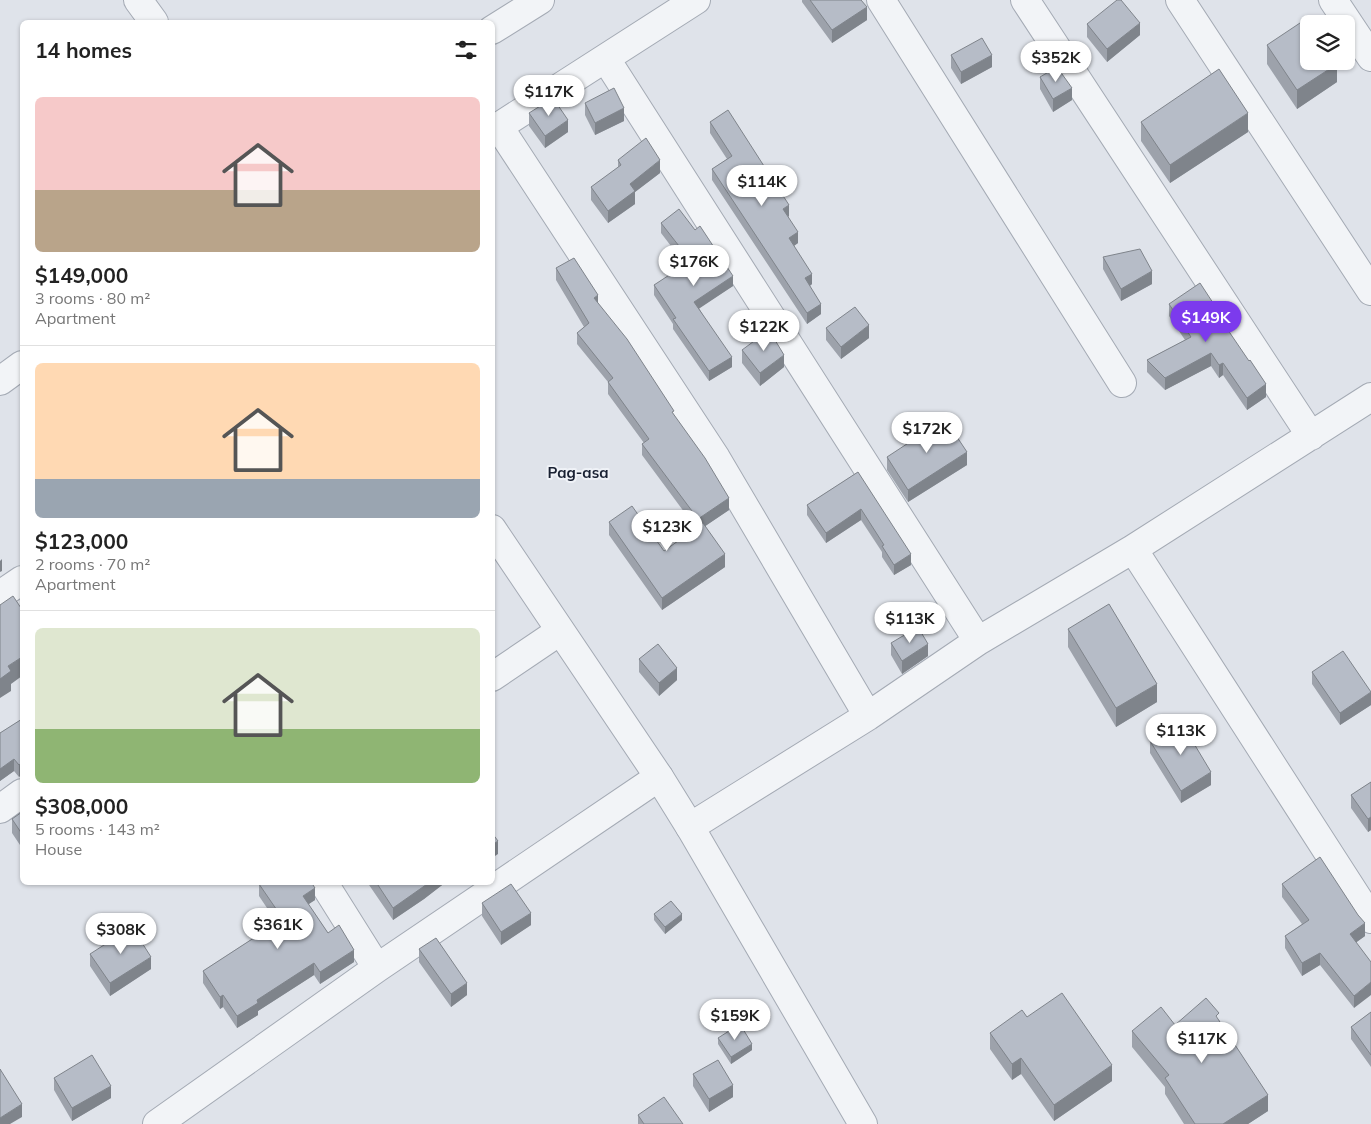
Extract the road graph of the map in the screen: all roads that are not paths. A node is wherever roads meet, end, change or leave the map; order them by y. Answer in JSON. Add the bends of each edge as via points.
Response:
{"nodes":[{"id":1,"x":138,"y":0,"type":"edge"},
{"id":2,"x":540,"y":0,"type":"edge"},
{"id":3,"x":696,"y":0,"type":"edge"},
{"id":4,"x":881,"y":0,"type":"edge"},
{"id":5,"x":1025,"y":0,"type":"edge"},
{"id":6,"x":1180,"y":0,"type":"edge"},
{"id":7,"x":1333,"y":0,"type":"edge"},
{"id":8,"x":153,"y":20,"type":"edge"},
{"id":9,"x":495,"y":28,"type":"edge"},
{"id":10,"x":1371,"y":57,"type":"edge"},
{"id":11,"x":606,"y":59,"type":"junction"},
{"id":12,"x":496,"y":129,"type":"edge"},
{"id":13,"x":1371,"y":291,"type":"edge"},
{"id":14,"x":20,"y":366,"type":"edge"},
{"id":15,"x":0,"y":381,"type":"edge"},
{"id":16,"x":1122,"y":383,"type":"dead end"},
{"id":17,"x":1371,"y":398,"type":"edge"},
{"id":18,"x":1310,"y":436,"type":"junction"},
{"id":19,"x":495,"y":534,"type":"edge"},
{"id":20,"x":1133,"y":549,"type":"junction"},
{"id":21,"x":20,"y":581,"type":"edge"},
{"id":22,"x":0,"y":595,"type":"edge"},
{"id":23,"x":560,"y":631,"type":"junction"},
{"id":24,"x":978,"y":641,"type":"junction"},
{"id":25,"x":495,"y":675,"type":"edge"},
{"id":26,"x":868,"y":716,"type":"junction"},
{"id":27,"x":659,"y":777,"type":"junction"},
{"id":28,"x":20,"y":794,"type":"edge"},
{"id":29,"x":0,"y":809,"type":"edge"},
{"id":30,"x":690,"y":827,"type":"junction"},
{"id":31,"x":325,"y":885,"type":"edge"},
{"id":32,"x":1371,"y":919,"type":"edge"},
{"id":33,"x":377,"y":968,"type":"junction"},
{"id":34,"x":157,"y":1124,"type":"edge"},
{"id":35,"x":863,"y":1124,"type":"edge"}],
"edges":[{"from":1,"to":8,"type":"street"},
{"from":2,"to":9,"type":"street"},
{"from":3,"to":11,"type":"street"},
{"from":4,"to":16,"type":"street"},
{"from":5,"to":18,"type":"street"},
{"from":6,"to":13,"type":"street"},
{"from":7,"to":10,"type":"street"},
{"from":11,"to":12,"type":"street"},
{"from":11,"to":24,"type":"street"},
{"from":12,"to":26,"type":"street","via":[[716,458]]},
{"from":14,"to":15,"type":"street"},
{"from":17,"to":18,"type":"street"},
{"from":18,"to":20,"type":"street"},
{"from":19,"to":23,"type":"street"},
{"from":20,"to":24,"type":"street"},
{"from":20,"to":32,"type":"street"},
{"from":21,"to":22,"type":"street"},
{"from":23,"to":25,"type":"street"},
{"from":23,"to":27,"type":"street"},
{"from":24,"to":26,"type":"street"},
{"from":26,"to":30,"type":"street"},
{"from":27,"to":30,"type":"street"},
{"from":27,"to":33,"type":"street"},
{"from":28,"to":29,"type":"street"},
{"from":30,"to":35,"type":"street"},
{"from":31,"to":33,"type":"street"},
{"from":33,"to":34,"type":"street"}]}
